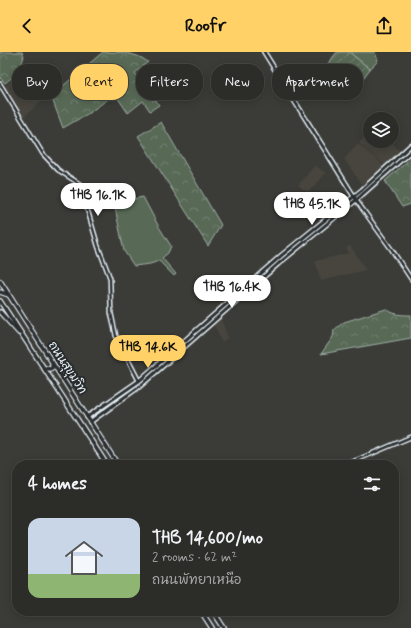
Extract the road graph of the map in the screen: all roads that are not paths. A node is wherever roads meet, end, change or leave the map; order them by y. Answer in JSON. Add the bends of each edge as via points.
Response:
{"nodes":[{"id":1,"x":264,"y":52,"type":"edge"},
{"id":2,"x":0,"y":84,"type":"edge"},
{"id":3,"x":411,"y":145,"type":"edge"},
{"id":4,"x":411,"y":151,"type":"edge"},
{"id":5,"x":355,"y":198,"type":"junction"},
{"id":6,"x":411,"y":280,"type":"edge"},
{"id":7,"x":0,"y":282,"type":"edge"},
{"id":8,"x":0,"y":292,"type":"edge"},
{"id":9,"x":9,"y":295,"type":"junction"},
{"id":10,"x":0,"y":301,"type":"edge"},
{"id":11,"x":0,"y":312,"type":"edge"},
{"id":12,"x":25,"y":338,"type":"junction"},
{"id":13,"x":52,"y":363,"type":"junction"},
{"id":14,"x":44,"y":368,"type":"junction"},
{"id":15,"x":138,"y":381,"type":"junction"},
{"id":16,"x":88,"y":418,"type":"junction"},
{"id":17,"x":80,"y":422,"type":"junction"},
{"id":18,"x":90,"y":422,"type":"junction"},
{"id":19,"x":82,"y":427,"type":"junction"},
{"id":20,"x":411,"y":437,"type":"edge"},
{"id":21,"x":105,"y":460,"type":"edge"},
{"id":22,"x":115,"y":460,"type":"edge"},
{"id":23,"x":357,"y":460,"type":"edge"},
{"id":24,"x":204,"y":616,"type":"edge"},
{"id":25,"x":216,"y":616,"type":"edge"},
{"id":26,"x":212,"y":628,"type":"edge"},
{"id":27,"x":224,"y":628,"type":"edge"}],
"edges":[{"from":1,"to":5,"type":"main road"},
{"from":2,"to":15,"type":"street","via":[[43,154],[58,170],[80,184],[95,239],[110,278],[111,313],[116,336]]},
{"from":3,"to":5,"type":"main road"},
{"from":4,"to":5,"type":"main road"},
{"from":5,"to":6,"type":"street"},
{"from":5,"to":15,"type":"main road","via":[[282,255]]},
{"from":5,"to":18,"type":"main road","via":[[140,386]]},
{"from":7,"to":9,"type":"highway","name":"ถนนสุขุมวิท"},
{"from":8,"to":9,"type":"highway"},
{"from":9,"to":13,"type":"highway","name":"ถนนสุขุมวิท"},
{"from":10,"to":12,"type":"highway","name":"ถนนสุขุมวิท"},
{"from":11,"to":12,"type":"highway"},
{"from":12,"to":14,"type":"highway","name":"ถนนสุขุมวิท"},
{"from":13,"to":14,"type":"highway","via":[[52,368]]},
{"from":13,"to":16,"type":"highway","name":"ถนนสุขุมวิท"},
{"from":14,"to":17,"type":"highway","name":"ถนนสุขุมวิท"},
{"from":15,"to":16,"type":"main road"},
{"from":16,"to":17,"type":"highway"},
{"from":16,"to":18,"type":"highway","name":"ถนนสุขุมวิท"},
{"from":17,"to":19,"type":"highway","name":"ถนนสุขุมวิท"},
{"from":18,"to":19,"type":"highway"},
{"from":18,"to":22,"type":"highway","name":"ถนนสุขุมวิท"},
{"from":19,"to":21,"type":"highway","name":"ถนนสุขุมวิท"},
{"from":20,"to":23,"type":"street"},
{"from":24,"to":26,"type":"highway"},
{"from":25,"to":27,"type":"highway"}]}
